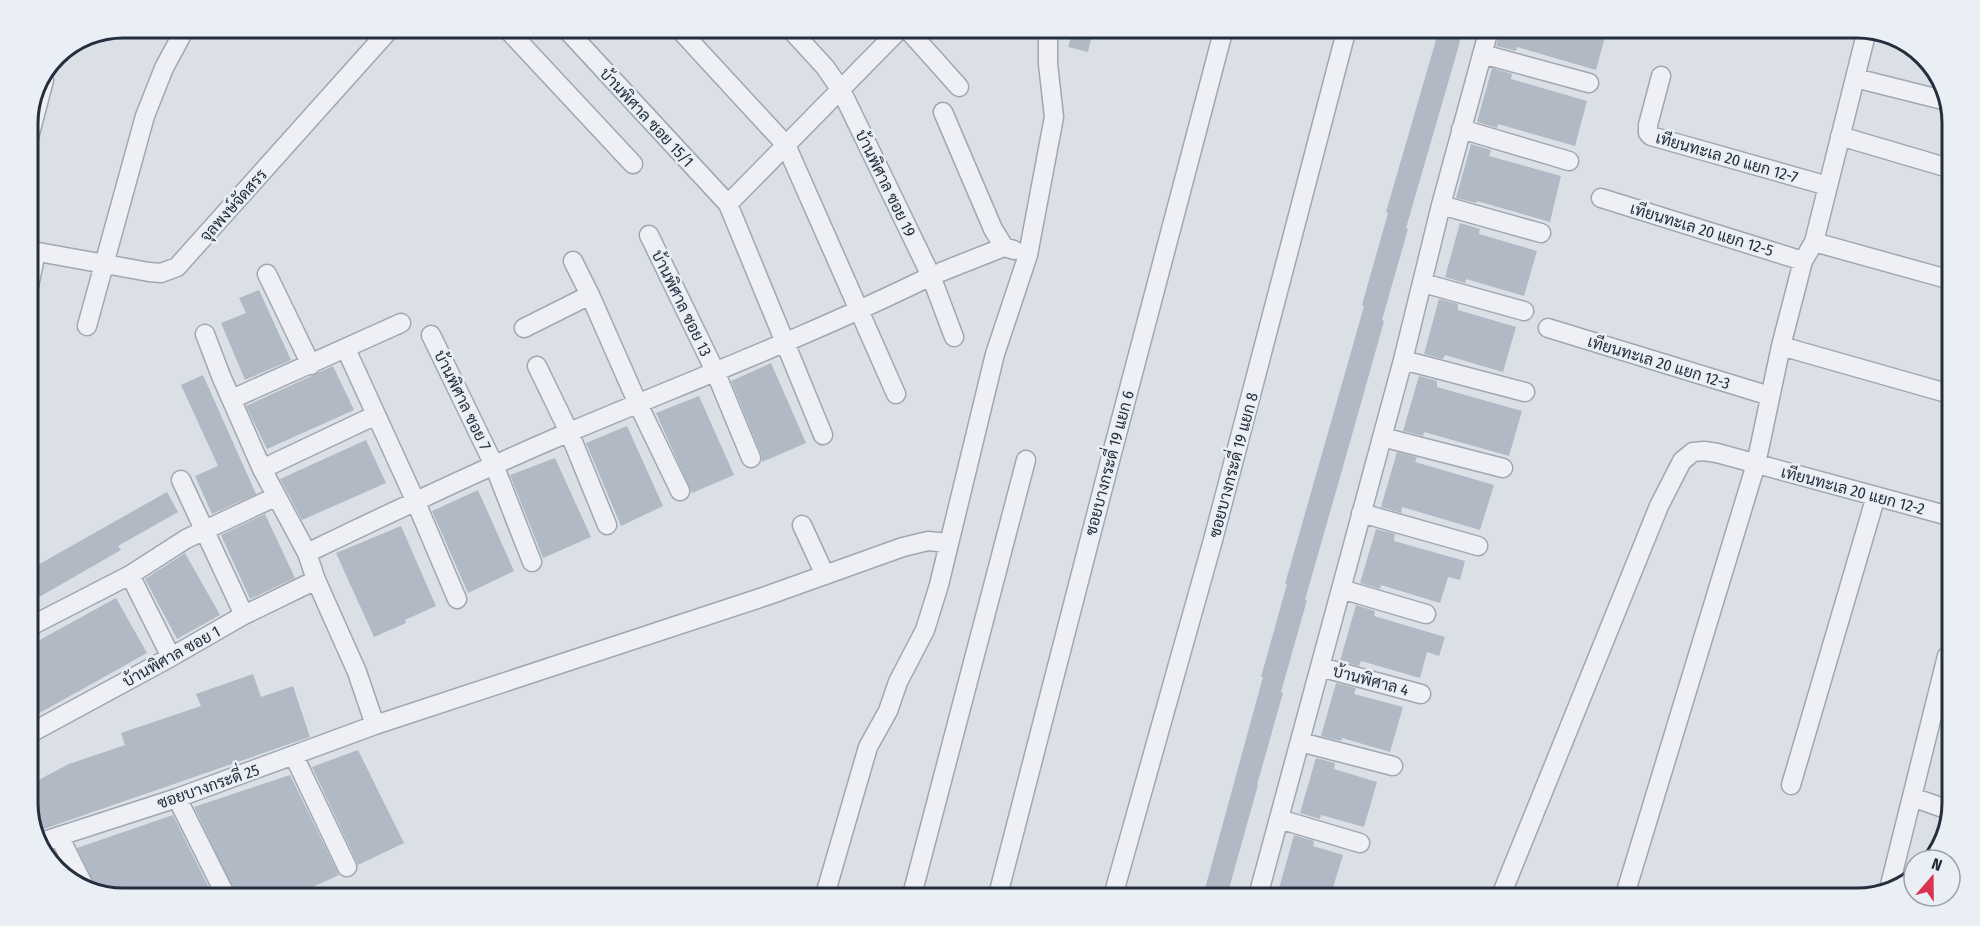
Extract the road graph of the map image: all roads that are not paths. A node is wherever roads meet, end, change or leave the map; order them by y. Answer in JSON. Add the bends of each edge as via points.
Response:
{"nodes":[{"id":1,"x":180,"y":38,"type":"edge"},
{"id":2,"x":382,"y":38,"type":"edge"},
{"id":3,"x":515,"y":38,"type":"edge"},
{"id":4,"x":574,"y":38,"type":"edge"},
{"id":5,"x":687,"y":38,"type":"edge"},
{"id":6,"x":798,"y":38,"type":"edge"},
{"id":7,"x":891,"y":38,"type":"edge"},
{"id":8,"x":915,"y":38,"type":"edge"},
{"id":9,"x":1048,"y":38,"type":"edge"},
{"id":10,"x":1221,"y":38,"type":"edge"},
{"id":11,"x":1344,"y":38,"type":"edge"},
{"id":12,"x":1487,"y":38,"type":"edge"},
{"id":13,"x":1865,"y":38,"type":"edge"},
{"id":14,"x":1482,"y":54,"type":"junction"},
{"id":15,"x":1660,"y":76,"type":"dead end"},
{"id":16,"x":1855,"y":78,"type":"junction"},
{"id":17,"x":1589,"y":83,"type":"dead end"},
{"id":18,"x":959,"y":87,"type":"dead end"},
{"id":19,"x":842,"y":90,"type":"junction"},
{"id":20,"x":1939,"y":99,"type":"edge"},
{"id":21,"x":943,"y":112,"type":"dead end"},
{"id":22,"x":1461,"y":129,"type":"junction"},
{"id":23,"x":1840,"y":136,"type":"junction"},
{"id":24,"x":786,"y":146,"type":"junction"},
{"id":25,"x":1569,"y":161,"type":"dead end"},
{"id":26,"x":633,"y":164,"type":"dead end"},
{"id":27,"x":1942,"y":166,"type":"edge"},
{"id":28,"x":1828,"y":186,"type":"junction"},
{"id":29,"x":1601,"y":198,"type":"dead end"},
{"id":30,"x":728,"y":204,"type":"junction"},
{"id":31,"x":1441,"y":205,"type":"junction"},
{"id":32,"x":1541,"y":233,"type":"dead end"},
{"id":33,"x":649,"y":235,"type":"dead end"},
{"id":34,"x":1814,"y":242,"type":"junction"},
{"id":35,"x":1004,"y":247,"type":"junction"},
{"id":36,"x":38,"y":252,"type":"edge"},
{"id":37,"x":1028,"y":255,"type":"junction"},
{"id":38,"x":573,"y":261,"type":"dead end"},
{"id":39,"x":1803,"y":261,"type":"junction"},
{"id":40,"x":103,"y":264,"type":"junction"},
{"id":41,"x":267,"y":274,"type":"dead end"},
{"id":42,"x":936,"y":274,"type":"junction"},
{"id":43,"x":1942,"y":278,"type":"edge"},
{"id":44,"x":1423,"y":283,"type":"junction"},
{"id":45,"x":590,"y":296,"type":"junction"},
{"id":46,"x":860,"y":311,"type":"junction"},
{"id":47,"x":1524,"y":311,"type":"dead end"},
{"id":48,"x":401,"y":323,"type":"dead end"},
{"id":49,"x":87,"y":326,"type":"dead end"},
{"id":50,"x":524,"y":328,"type":"dead end"},
{"id":51,"x":1548,"y":328,"type":"dead end"},
{"id":52,"x":205,"y":334,"type":"dead end"},
{"id":53,"x":431,"y":335,"type":"dead end"},
{"id":54,"x":954,"y":337,"type":"dead end"},
{"id":55,"x":786,"y":343,"type":"junction"},
{"id":56,"x":1781,"y":346,"type":"junction"},
{"id":57,"x":346,"y":349,"type":"junction"},
{"id":58,"x":1403,"y":360,"type":"junction"},
{"id":59,"x":311,"y":365,"type":"junction"},
{"id":60,"x":537,"y":366,"type":"dead end"},
{"id":61,"x":715,"y":371,"type":"junction"},
{"id":62,"x":1525,"y":392,"type":"dead end"},
{"id":63,"x":1942,"y":392,"type":"edge"},
{"id":64,"x":897,"y":394,"type":"dead end"},
{"id":65,"x":1770,"y":396,"type":"junction"},
{"id":66,"x":232,"y":399,"type":"junction"},
{"id":67,"x":638,"y":404,"type":"junction"},
{"id":68,"x":376,"y":416,"type":"junction"},
{"id":69,"x":569,"y":432,"type":"junction"},
{"id":70,"x":823,"y":435,"type":"dead end"},
{"id":71,"x":1382,"y":437,"type":"junction"},
{"id":72,"x":751,"y":458,"type":"dead end"},
{"id":73,"x":1026,"y":460,"type":"dead end"},
{"id":74,"x":1756,"y":464,"type":"junction"},
{"id":75,"x":494,"y":465,"type":"junction"},
{"id":76,"x":1503,"y":468,"type":"dead end"},
{"id":77,"x":262,"y":469,"type":"junction"},
{"id":78,"x":181,"y":480,"type":"dead end"},
{"id":79,"x":680,"y":490,"type":"dead end"},
{"id":80,"x":1875,"y":496,"type":"junction"},
{"id":81,"x":275,"y":497,"type":"junction"},
{"id":82,"x":415,"y":500,"type":"junction"},
{"id":83,"x":1361,"y":513,"type":"junction"},
{"id":84,"x":1942,"y":514,"type":"edge"},
{"id":85,"x":606,"y":525,"type":"dead end"},
{"id":86,"x":802,"y":525,"type":"dead end"},
{"id":87,"x":204,"y":530,"type":"junction"},
{"id":88,"x":948,"y":543,"type":"junction"},
{"id":89,"x":1479,"y":546,"type":"dead end"},
{"id":90,"x":307,"y":553,"type":"junction"},
{"id":91,"x":532,"y":562,"type":"dead end"},
{"id":92,"x":130,"y":575,"type":"junction"},
{"id":93,"x":825,"y":575,"type":"junction"},
{"id":94,"x":316,"y":580,"type":"junction"},
{"id":95,"x":1341,"y":589,"type":"junction"},
{"id":96,"x":457,"y":599,"type":"dead end"},
{"id":97,"x":1426,"y":614,"type":"dead end"},
{"id":98,"x":244,"y":615,"type":"junction"},
{"id":99,"x":38,"y":621,"type":"edge"},
{"id":100,"x":171,"y":657,"type":"junction"},
{"id":101,"x":1320,"y":666,"type":"junction"},
{"id":102,"x":1942,"y":688,"type":"edge"},
{"id":103,"x":1421,"y":694,"type":"dead end"},
{"id":104,"x":375,"y":725,"type":"junction"},
{"id":105,"x":38,"y":729,"type":"edge"},
{"id":106,"x":1300,"y":742,"type":"junction"},
{"id":107,"x":294,"y":756,"type":"junction"},
{"id":108,"x":1393,"y":766,"type":"dead end"},
{"id":109,"x":1791,"y":784,"type":"dead end"},
{"id":110,"x":1912,"y":797,"type":"junction"},
{"id":111,"x":177,"y":798,"type":"junction"},
{"id":112,"x":1942,"y":807,"type":"edge"},
{"id":113,"x":1279,"y":819,"type":"junction"},
{"id":114,"x":59,"y":836,"type":"junction"},
{"id":115,"x":46,"y":840,"type":"edge"},
{"id":116,"x":1360,"y":843,"type":"dead end"},
{"id":117,"x":347,"y":867,"type":"dead end"},
{"id":118,"x":79,"y":876,"type":"edge"},
{"id":119,"x":1891,"y":881,"type":"edge"},
{"id":120,"x":222,"y":888,"type":"edge"},
{"id":121,"x":827,"y":888,"type":"edge"},
{"id":122,"x":914,"y":888,"type":"edge"},
{"id":123,"x":1000,"y":888,"type":"edge"},
{"id":124,"x":1115,"y":888,"type":"edge"},
{"id":125,"x":1261,"y":888,"type":"edge"},
{"id":126,"x":1504,"y":888,"type":"edge"},
{"id":127,"x":1627,"y":888,"type":"edge"}],
"edges":[{"from":1,"to":40,"type":"street","via":[[145,116]]},
{"from":2,"to":40,"type":"street","name":"จุลพงษ์จัดสรร","via":[[177,267],[161,273]]},
{"from":3,"to":26,"type":"street"},
{"from":4,"to":30,"type":"street","name":"บ้านพิศาล ซอย 15/1"},
{"from":5,"to":24,"type":"street"},
{"from":6,"to":19,"type":"street","name":"บ้านพิศาล ซอย 19"},
{"from":7,"to":19,"type":"street"},
{"from":8,"to":18,"type":"street"},
{"from":9,"to":37,"type":"street","via":[[1054,117]]},
{"from":10,"to":123,"type":"street","name":"ซอยบางกระดี่ 19 แยก 6"},
{"from":11,"to":124,"type":"street","name":"ซอยบางกระดี่ 19 แยก 8","via":[[1213,540]]},
{"from":12,"to":14,"type":"street"},
{"from":13,"to":16,"type":"street"},
{"from":14,"to":17,"type":"street"},
{"from":14,"to":22,"type":"street"},
{"from":15,"to":28,"type":"street","name":"เทียนทะเล 20 แยก 12-7","via":[[1648,129],[1651,136]]},
{"from":16,"to":20,"type":"street"},
{"from":16,"to":23,"type":"street"},
{"from":19,"to":24,"type":"street"},
{"from":19,"to":42,"type":"street","name":"บ้านพิศาล ซอย 19"},
{"from":21,"to":35,"type":"street"},
{"from":22,"to":25,"type":"street"},
{"from":22,"to":31,"type":"street"},
{"from":23,"to":27,"type":"street"},
{"from":23,"to":28,"type":"street"},
{"from":24,"to":30,"type":"street"},
{"from":24,"to":46,"type":"street"},
{"from":28,"to":34,"type":"street"},
{"from":29,"to":39,"type":"street","name":"เทียนทะเล 20 แยก 12-5"},
{"from":30,"to":55,"type":"street"},
{"from":31,"to":32,"type":"street"},
{"from":31,"to":44,"type":"street"},
{"from":33,"to":61,"type":"street","name":"บ้านพิศาล ซอย 13"},
{"from":34,"to":39,"type":"street"},
{"from":34,"to":43,"type":"street"},
{"from":35,"to":37,"type":"street"},
{"from":35,"to":42,"type":"street"},
{"from":36,"to":40,"type":"street","name":"จุลพงษ์จัดสรร"},
{"from":37,"to":88,"type":"street","via":[[995,354]]},
{"from":38,"to":45,"type":"street"},
{"from":39,"to":56,"type":"street"},
{"from":40,"to":49,"type":"street"},
{"from":41,"to":59,"type":"street"},
{"from":42,"to":46,"type":"street"},
{"from":42,"to":54,"type":"street","name":"บ้านพิศาล ซอย 19"},
{"from":44,"to":47,"type":"street"},
{"from":44,"to":58,"type":"street"},
{"from":45,"to":50,"type":"street"},
{"from":45,"to":67,"type":"street"},
{"from":46,"to":55,"type":"street"},
{"from":46,"to":64,"type":"street"},
{"from":48,"to":57,"type":"street"},
{"from":51,"to":65,"type":"street","name":"เทียนทะเล 20 แยก 12-3"},
{"from":52,"to":66,"type":"street"},
{"from":53,"to":75,"type":"street","name":"บ้านพิศาล ซอย 7"},
{"from":55,"to":61,"type":"street"},
{"from":55,"to":70,"type":"street"},
{"from":56,"to":63,"type":"street"},
{"from":56,"to":65,"type":"street"},
{"from":57,"to":59,"type":"street"},
{"from":57,"to":68,"type":"street"},
{"from":58,"to":62,"type":"street"},
{"from":58,"to":71,"type":"street"},
{"from":59,"to":66,"type":"street"},
{"from":60,"to":69,"type":"street"},
{"from":61,"to":67,"type":"street"},
{"from":61,"to":72,"type":"street","name":"บ้านพิศาล ซอย 13"},
{"from":65,"to":74,"type":"street"},
{"from":66,"to":77,"type":"street"},
{"from":67,"to":69,"type":"street"},
{"from":67,"to":79,"type":"street"},
{"from":68,"to":77,"type":"street"},
{"from":68,"to":82,"type":"street"},
{"from":69,"to":75,"type":"street"},
{"from":69,"to":85,"type":"street"},
{"from":71,"to":76,"type":"street"},
{"from":71,"to":83,"type":"street"},
{"from":73,"to":122,"type":"street"},
{"from":74,"to":80,"type":"street","name":"เทียนทะเล 20 แยก 12-2"},
{"from":74,"to":126,"type":"street","name":"เทียนทะเล 20 แยก 12-2","via":[[1704,451],[1693,452],[1682,461],[1631,572]]},
{"from":74,"to":127,"type":"street"},
{"from":75,"to":82,"type":"street"},
{"from":75,"to":91,"type":"street","name":"บ้านพิศาล ซอย 7"},
{"from":77,"to":81,"type":"street"},
{"from":78,"to":87,"type":"street"},
{"from":80,"to":84,"type":"street","name":"เทียนทะเล 20 แยก 12-2"},
{"from":80,"to":109,"type":"street"},
{"from":81,"to":87,"type":"street"},
{"from":81,"to":90,"type":"street"},
{"from":82,"to":90,"type":"street"},
{"from":82,"to":96,"type":"street"},
{"from":83,"to":89,"type":"street"},
{"from":83,"to":95,"type":"street"},
{"from":86,"to":93,"type":"street"},
{"from":87,"to":92,"type":"street"},
{"from":87,"to":98,"type":"street"},
{"from":88,"to":93,"type":"street","name":"ซอยบางกระดี่ 25","via":[[928,541],[903,547]]},
{"from":88,"to":121,"type":"street","via":[[925,630],[868,747]]},
{"from":90,"to":94,"type":"street"},
{"from":92,"to":99,"type":"street"},
{"from":92,"to":100,"type":"street"},
{"from":93,"to":104,"type":"street","name":"ซอยบางกระดี่ 25"},
{"from":94,"to":98,"type":"street","name":"บ้านพิศาล ซอย 1"},
{"from":94,"to":104,"type":"street"},
{"from":95,"to":97,"type":"street"},
{"from":95,"to":101,"type":"street"},
{"from":98,"to":100,"type":"street","name":"บ้านพิศาล ซอย 1"},
{"from":100,"to":105,"type":"street","name":"บ้านพิศาล ซอย 1"},
{"from":101,"to":103,"type":"street","name":"บ้านพิศาล 4"},
{"from":101,"to":106,"type":"street"},
{"from":102,"to":110,"type":"street"},
{"from":104,"to":107,"type":"street","name":"ซอยบางกระดี่ 25"},
{"from":106,"to":108,"type":"street"},
{"from":106,"to":113,"type":"street"},
{"from":107,"to":111,"type":"street","name":"ซอยบางกระดี่ 25"},
{"from":107,"to":117,"type":"street"},
{"from":110,"to":112,"type":"street"},
{"from":110,"to":119,"type":"street"},
{"from":111,"to":114,"type":"street","name":"ซอยบางกระดี่ 25"},
{"from":111,"to":120,"type":"street"},
{"from":113,"to":116,"type":"street"},
{"from":113,"to":125,"type":"street"},
{"from":114,"to":115,"type":"street","name":"ซอยบางกระดี่ 25"},
{"from":114,"to":118,"type":"street"}]}
